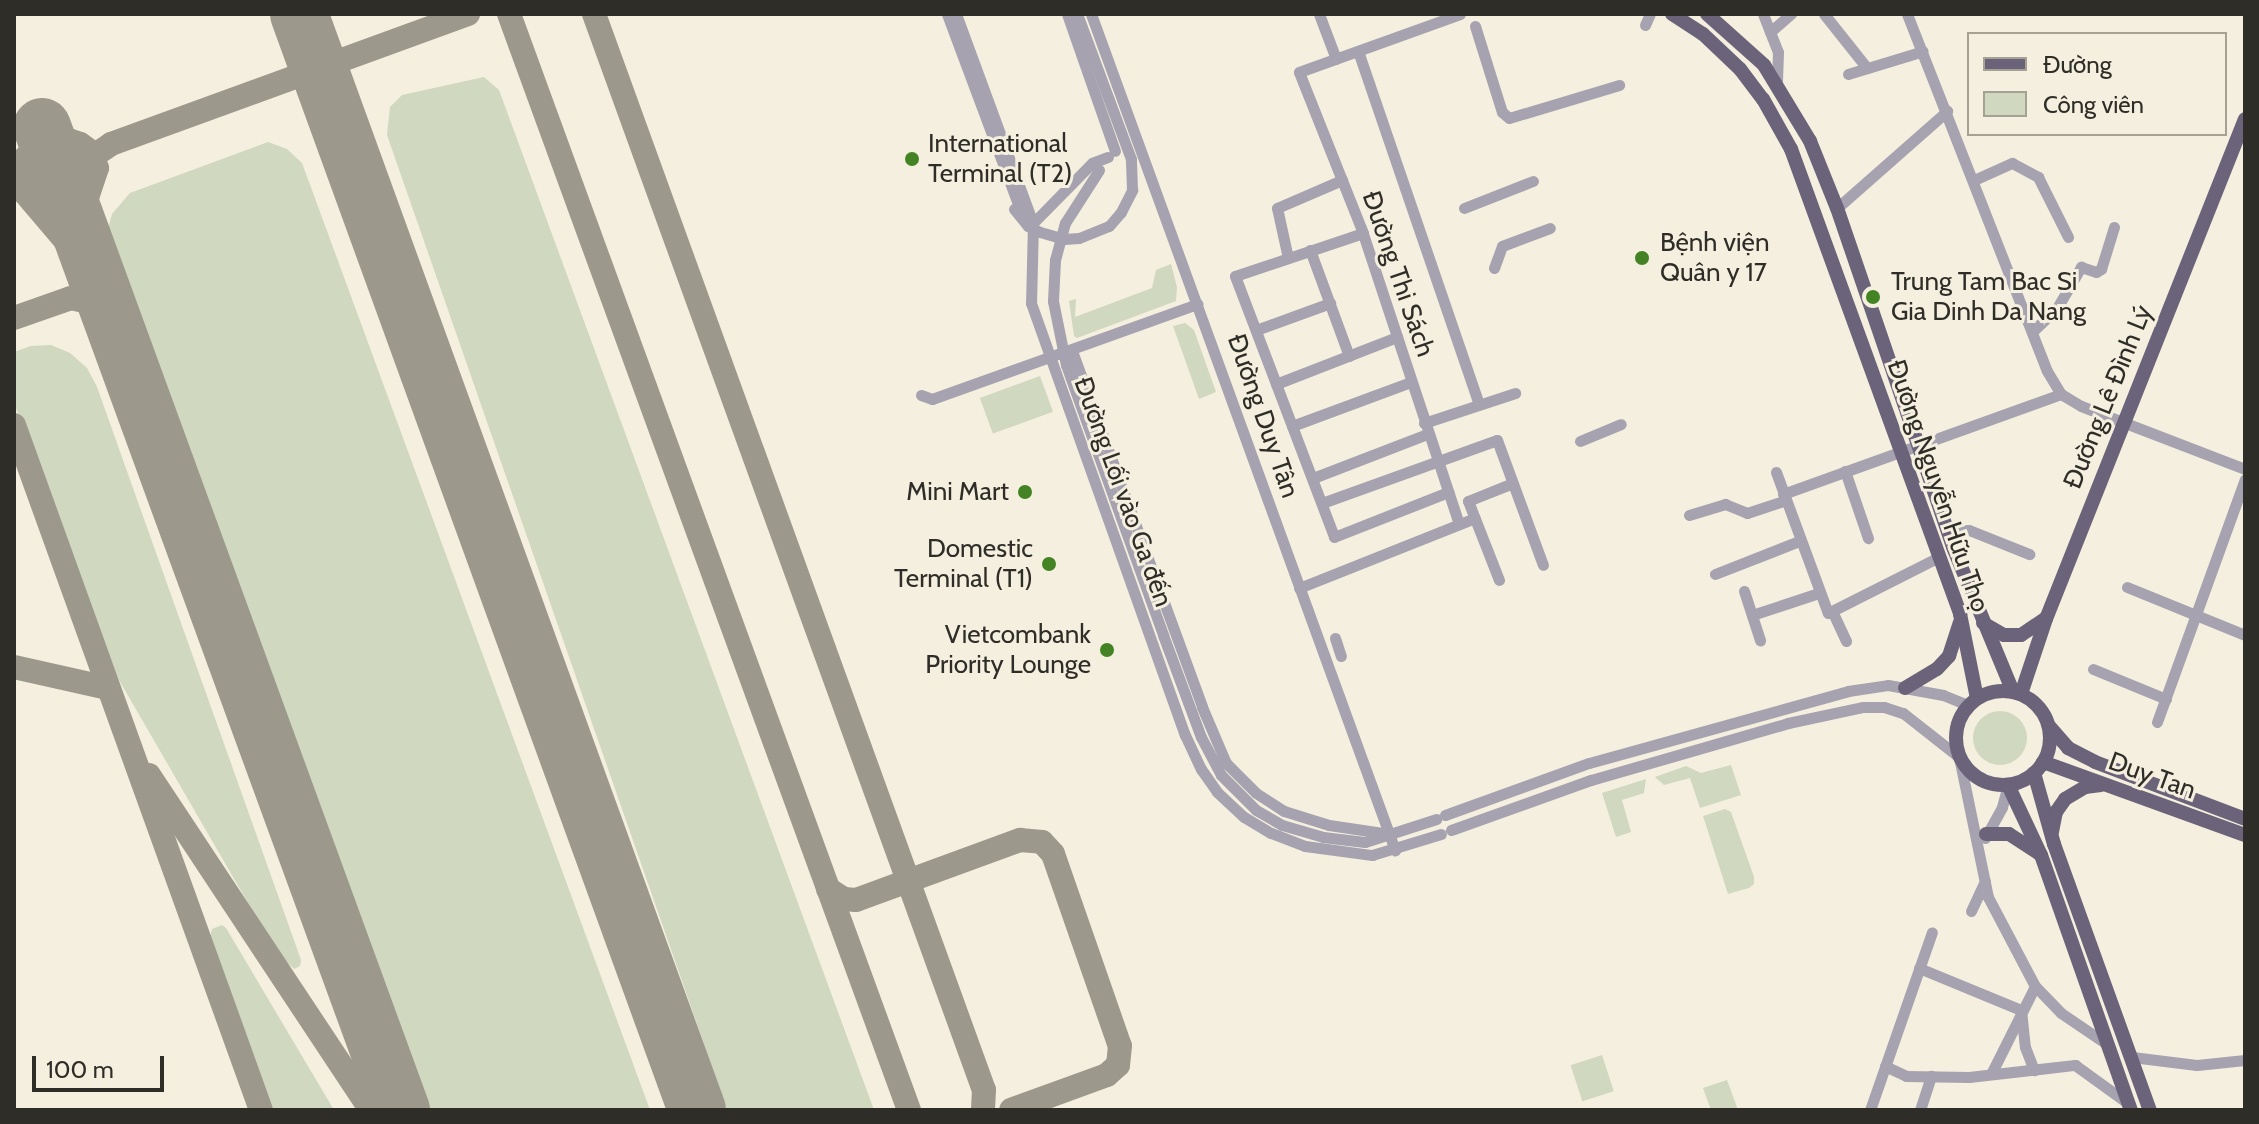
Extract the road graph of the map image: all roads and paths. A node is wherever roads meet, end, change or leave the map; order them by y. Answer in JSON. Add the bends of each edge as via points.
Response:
{"nodes":[{"id":1,"x":944,"y":14,"type":"edge"},
{"id":2,"x":956,"y":14,"type":"edge"},
{"id":3,"x":1067,"y":14,"type":"edge"},
{"id":4,"x":1077,"y":14,"type":"edge"},
{"id":5,"x":1091,"y":14,"type":"edge"},
{"id":6,"x":1319,"y":14,"type":"edge"},
{"id":7,"x":1460,"y":14,"type":"edge"},
{"id":8,"x":1672,"y":14,"type":"edge"},
{"id":9,"x":1707,"y":14,"type":"edge"},
{"id":10,"x":1763,"y":14,"type":"edge"},
{"id":11,"x":1791,"y":14,"type":"edge"},
{"id":12,"x":1824,"y":14,"type":"edge"},
{"id":13,"x":1907,"y":14,"type":"edge"},
{"id":14,"x":1475,"y":26,"type":"dead end"},
{"id":15,"x":1770,"y":32,"type":"junction"},
{"id":16,"x":1358,"y":51,"type":"junction"},
{"id":17,"x":1923,"y":51,"type":"junction"},
{"id":18,"x":1336,"y":59,"type":"junction"},
{"id":19,"x":1867,"y":68,"type":"junction"},
{"id":20,"x":1848,"y":74,"type":"dead end"},
{"id":21,"x":1777,"y":84,"type":"junction"},
{"id":22,"x":1619,"y":85,"type":"dead end"},
{"id":23,"x":1947,"y":111,"type":"junction"},
{"id":24,"x":2245,"y":119,"type":"edge"},
{"id":25,"x":1138,"y":143,"type":"junction"},
{"id":26,"x":1112,"y":154,"type":"junction"},
{"id":27,"x":1342,"y":180,"type":"junction"},
{"id":28,"x":1974,"y":180,"type":"junction"},
{"id":29,"x":1533,"y":181,"type":"dead end"},
{"id":30,"x":1464,"y":208,"type":"dead end"},
{"id":31,"x":1837,"y":208,"type":"junction"},
{"id":32,"x":1033,"y":223,"type":"junction"},
{"id":33,"x":2114,"y":227,"type":"dead end"},
{"id":34,"x":1550,"y":228,"type":"dead end"},
{"id":35,"x":1363,"y":233,"type":"junction"},
{"id":36,"x":2068,"y":237,"type":"dead end"},
{"id":37,"x":1310,"y":250,"type":"junction"},
{"id":38,"x":1288,"y":258,"type":"junction"},
{"id":39,"x":1494,"y":268,"type":"dead end"},
{"id":40,"x":1330,"y":303,"type":"junction"},
{"id":41,"x":1198,"y":304,"type":"junction"},
{"id":42,"x":1256,"y":330,"type":"junction"},
{"id":43,"x":2032,"y":332,"type":"junction"},
{"id":44,"x":1397,"y":337,"type":"junction"},
{"id":45,"x":1072,"y":351,"type":"junction"},
{"id":46,"x":1349,"y":356,"type":"junction"},
{"id":47,"x":1050,"y":357,"type":"junction"},
{"id":48,"x":1411,"y":382,"type":"junction"},
{"id":49,"x":1276,"y":384,"type":"junction"},
{"id":50,"x":1515,"y":393,"type":"dead end"},
{"id":51,"x":2061,"y":394,"type":"junction"},
{"id":52,"x":921,"y":395,"type":"dead end"},
{"id":53,"x":1479,"y":404,"type":"junction"},
{"id":54,"x":2123,"y":423,"type":"junction"},
{"id":55,"x":1621,"y":424,"type":"dead end"},
{"id":56,"x":1292,"y":426,"type":"junction"},
{"id":57,"x":1425,"y":428,"type":"junction"},
{"id":58,"x":1580,"y":441,"type":"dead end"},
{"id":59,"x":1918,"y":444,"type":"junction"},
{"id":60,"x":1903,"y":449,"type":"junction"},
{"id":61,"x":1436,"y":460,"type":"junction"},
{"id":62,"x":2245,"y":469,"type":"edge"},
{"id":63,"x":1845,"y":471,"type":"junction"},
{"id":64,"x":1776,"y":472,"type":"dead end"},
{"id":65,"x":1313,"y":478,"type":"junction"},
{"id":66,"x":2245,"y":479,"type":"edge"},
{"id":67,"x":1513,"y":483,"type":"junction"},
{"id":68,"x":1448,"y":492,"type":"junction"},
{"id":69,"x":1784,"y":497,"type":"junction"},
{"id":70,"x":1322,"y":503,"type":"junction"},
{"id":71,"x":1689,"y":515,"type":"dead end"},
{"id":72,"x":1475,"y":518,"type":"junction"},
{"id":73,"x":1459,"y":524,"type":"junction"},
{"id":74,"x":1947,"y":529,"type":"junction"},
{"id":75,"x":1868,"y":538,"type":"dead end"},
{"id":76,"x":1799,"y":541,"type":"junction"},
{"id":77,"x":2029,"y":554,"type":"dead end"},
{"id":78,"x":1939,"y":557,"type":"junction"},
{"id":79,"x":1543,"y":565,"type":"dead end"},
{"id":80,"x":1715,"y":574,"type":"dead end"},
{"id":81,"x":1499,"y":580,"type":"dead end"},
{"id":82,"x":2127,"y":587,"type":"dead end"},
{"id":83,"x":1299,"y":588,"type":"junction"},
{"id":84,"x":1744,"y":591,"type":"dead end"},
{"id":85,"x":1819,"y":593,"type":"junction"},
{"id":86,"x":1833,"y":613,"type":"junction"},
{"id":87,"x":1752,"y":615,"type":"junction"},
{"id":88,"x":2197,"y":617,"type":"junction"},
{"id":89,"x":1961,"y":618,"type":"junction"},
{"id":90,"x":2046,"y":619,"type":"junction"},
{"id":91,"x":1983,"y":623,"type":"junction"},
{"id":92,"x":2245,"y":635,"type":"edge"},
{"id":93,"x":1335,"y":638,"type":"dead end"},
{"id":94,"x":1760,"y":640,"type":"dead end"},
{"id":95,"x":1846,"y":641,"type":"dead end"},
{"id":96,"x":1341,"y":656,"type":"dead end"},
{"id":97,"x":2093,"y":669,"type":"dead end"},
{"id":98,"x":1888,"y":685,"type":"junction"},
{"id":99,"x":1905,"y":688,"type":"junction"},
{"id":100,"x":2017,"y":693,"type":"junction"},
{"id":101,"x":2166,"y":699,"type":"junction"},
{"id":102,"x":1972,"y":702,"type":"junction"},
{"id":103,"x":1884,"y":707,"type":"junction"},
{"id":104,"x":2046,"y":718,"type":"junction"},
{"id":105,"x":2157,"y":722,"type":"dead end"},
{"id":106,"x":1959,"y":757,"type":"junction"},
{"id":107,"x":2039,"y":768,"type":"junction"},
{"id":108,"x":2008,"y":785,"type":"junction"},
{"id":109,"x":2114,"y":787,"type":"junction"},
{"id":110,"x":1512,"y":792,"type":"junction"},
{"id":111,"x":1517,"y":807,"type":"junction"},
{"id":112,"x":2245,"y":819,"type":"edge"},
{"id":113,"x":1390,"y":834,"type":"junction"},
{"id":114,"x":1986,"y":834,"type":"junction"},
{"id":115,"x":2245,"y":835,"type":"edge"},
{"id":116,"x":2054,"y":844,"type":"junction"},
{"id":117,"x":1979,"y":849,"type":"junction"},
{"id":118,"x":1395,"y":850,"type":"junction"},
{"id":119,"x":2041,"y":855,"type":"junction"},
{"id":120,"x":1985,"y":881,"type":"junction"},
{"id":121,"x":1971,"y":911,"type":"dead end"},
{"id":122,"x":1932,"y":932,"type":"dead end"},
{"id":123,"x":1919,"y":968,"type":"junction"},
{"id":124,"x":2035,"y":986,"type":"junction"},
{"id":125,"x":2021,"y":1010,"type":"junction"},
{"id":126,"x":2109,"y":1046,"type":"junction"},
{"id":127,"x":2132,"y":1057,"type":"junction"},
{"id":128,"x":2245,"y":1060,"type":"edge"},
{"id":129,"x":1885,"y":1066,"type":"junction"},
{"id":130,"x":2034,"y":1070,"type":"junction"},
{"id":131,"x":1991,"y":1074,"type":"junction"},
{"id":132,"x":1931,"y":1076,"type":"junction"},
{"id":133,"x":2130,"y":1107,"type":"edge"},
{"id":134,"x":1870,"y":1110,"type":"edge"},
{"id":135,"x":1920,"y":1110,"type":"edge"},
{"id":136,"x":2150,"y":1110,"type":"edge"}],
"edges":[{"from":1,"to":4,"type":"street","bridge":true,"via":[[1014,209],[1028,226],[1064,239],[1109,226],[1132,190],[1134,175]]},
{"from":1,"to":32,"type":"street","via":[[1019,207]]},
{"from":2,"to":32,"type":"street","name":"Đường Lối vào Ga đến"},
{"from":3,"to":26,"type":"street"},
{"from":5,"to":25,"type":"street","name":"Đường Duy Tân"},
{"from":6,"to":18,"type":"street"},
{"from":7,"to":16,"type":"street"},
{"from":8,"to":60,"type":"main road","name":"Đường Nguyễn Hữu Thọ","via":[[1740,69],[1791,149]]},
{"from":9,"to":21,"type":"main road","name":"Đường Nguyễn Hữu Thọ","via":[[1739,39]]},
{"from":10,"to":15,"type":"street"},
{"from":11,"to":15,"type":"street"},
{"from":12,"to":19,"type":"street"},
{"from":13,"to":17,"type":"street"},
{"from":14,"to":22,"type":"street","via":[[1497,99],[1509,118]]},
{"from":15,"to":21,"type":"street","via":[[1778,52]]},
{"from":16,"to":18,"type":"street"},
{"from":16,"to":53,"type":"street"},
{"from":17,"to":19,"type":"street"},
{"from":17,"to":23,"type":"street"},
{"from":18,"to":27,"type":"street","name":"Đường Thi Sách","via":[[1299,72]]},
{"from":19,"to":20,"type":"street"},
{"from":21,"to":31,"type":"main road","name":"Đường Nguyễn Hữu Thọ","via":[[1810,141]]},
{"from":23,"to":28,"type":"street"},
{"from":23,"to":31,"type":"street"},
{"from":24,"to":54,"type":"main road","name":"Đường Lê Đình Lý"},
{"from":25,"to":26,"type":"street"},
{"from":25,"to":41,"type":"street","name":"Đường Duy Tân"},
{"from":26,"to":32,"type":"street","via":[[1092,163]]},
{"from":26,"to":113,"type":"street","bridge":true,"via":[[1065,223],[1055,260],[1053,301],[1066,365],[1213,761],[1247,804],[1295,830],[1353,842]]},
{"from":27,"to":35,"type":"street","name":"Đường Thi Sách"},
{"from":27,"to":38,"type":"street","via":[[1277,208]]},
{"from":28,"to":36,"type":"street","via":[[2012,163],[2038,177]]},
{"from":28,"to":43,"type":"street"},
{"from":29,"to":30,"type":"street"},
{"from":31,"to":59,"type":"main road","name":"Đường Nguyễn Hữu Thọ"},
{"from":32,"to":47,"type":"street","name":"Đường Lối vào Ga đến","via":[[1031,303]]},
{"from":33,"to":43,"type":"street","via":[[2101,269],[2081,267],[2057,308]]},
{"from":34,"to":39,"type":"street","via":[[1502,246]]},
{"from":35,"to":37,"type":"street"},
{"from":35,"to":44,"type":"street","name":"Đường Thi Sách"},
{"from":37,"to":38,"type":"street"},
{"from":37,"to":40,"type":"street"},
{"from":38,"to":42,"type":"street","via":[[1235,276]]},
{"from":40,"to":42,"type":"street"},
{"from":40,"to":46,"type":"street"},
{"from":41,"to":45,"type":"street"},
{"from":41,"to":83,"type":"street","name":"Đường Duy Tân"},
{"from":42,"to":49,"type":"street"},
{"from":43,"to":51,"type":"street"},
{"from":44,"to":46,"type":"street"},
{"from":44,"to":48,"type":"street","name":"Đường Thi Sách"},
{"from":45,"to":47,"type":"street"},
{"from":45,"to":113,"type":"street","via":[[1226,763],[1284,811],[1329,825]]},
{"from":46,"to":49,"type":"street"},
{"from":47,"to":52,"type":"street","via":[[932,399]]},
{"from":47,"to":118,"type":"street","name":"Đường Lối vào Ga đến","via":[[1185,735],[1209,782],[1244,817],[1290,841],[1359,856]]},
{"from":48,"to":56,"type":"street"},
{"from":48,"to":57,"type":"street","name":"Đường Thi Sách"},
{"from":49,"to":56,"type":"street"},
{"from":50,"to":53,"type":"street"},
{"from":51,"to":54,"type":"street"},
{"from":51,"to":59,"type":"street"},
{"from":53,"to":57,"type":"street"},
{"from":54,"to":62,"type":"street"},
{"from":54,"to":90,"type":"main road","name":"Đường Lê Đình Lý"},
{"from":55,"to":58,"type":"street"},
{"from":56,"to":65,"type":"street"},
{"from":57,"to":61,"type":"street","name":"Đường Thi Sách"},
{"from":57,"to":65,"type":"street"},
{"from":59,"to":60,"type":"street"},
{"from":59,"to":74,"type":"main road","name":"Đường Nguyễn Hữu Thọ"},
{"from":60,"to":63,"type":"street"},
{"from":60,"to":78,"type":"main road","name":"Đường Nguyễn Hữu Thọ"},
{"from":61,"to":67,"type":"street","via":[[1497,440]]},
{"from":61,"to":68,"type":"street","name":"Đường Thi Sách"},
{"from":61,"to":70,"type":"street"},
{"from":63,"to":69,"type":"street"},
{"from":63,"to":75,"type":"street"},
{"from":64,"to":69,"type":"street"},
{"from":65,"to":70,"type":"street"},
{"from":66,"to":88,"type":"street"},
{"from":67,"to":72,"type":"street","via":[[1468,501]]},
{"from":67,"to":79,"type":"street"},
{"from":68,"to":70,"type":"street","via":[[1334,537]]},
{"from":68,"to":73,"type":"street","name":"Đường Thi Sách"},
{"from":69,"to":71,"type":"street","via":[[1747,513],[1731,504]]},
{"from":69,"to":76,"type":"street"},
{"from":72,"to":73,"type":"street"},
{"from":72,"to":81,"type":"street"},
{"from":73,"to":83,"type":"street"},
{"from":74,"to":77,"type":"street","name":"Đường Nguyễn Hữu Thọ","via":[[1969,530]]},
{"from":74,"to":91,"type":"main road","name":"Đường Nguyễn Hữu Thọ"},
{"from":76,"to":80,"type":"street"},
{"from":76,"to":85,"type":"street"},
{"from":78,"to":86,"type":"street"},
{"from":78,"to":89,"type":"main road","name":"Đường Nguyễn Hữu Thọ"},
{"from":82,"to":88,"type":"street"},
{"from":83,"to":113,"type":"street","name":"Đường Duy Tân"},
{"from":84,"to":87,"type":"street"},
{"from":85,"to":86,"type":"street","via":[[1826,611]]},
{"from":85,"to":87,"type":"street"},
{"from":86,"to":95,"type":"street"},
{"from":87,"to":94,"type":"street"},
{"from":88,"to":92,"type":"street"},
{"from":88,"to":101,"type":"street"},
{"from":89,"to":99,"type":"main road","via":[[1949,656]]},
{"from":89,"to":102,"type":"main road","name":"Đường Nguyễn Hữu Thọ"},
{"from":90,"to":91,"type":"main road","via":[[2021,635],[2004,635]]},
{"from":90,"to":100,"type":"main road","name":"Đường Lê Đình Lý"},
{"from":91,"to":100,"type":"main road","name":"Đường Nguyễn Hữu Thọ"},
{"from":93,"to":96,"type":"street"},
{"from":97,"to":101,"type":"street"},
{"from":98,"to":99,"type":"street"},
{"from":98,"to":103,"type":"street"},
{"from":98,"to":110,"type":"street","via":[[1741,718]]},
{"from":99,"to":102,"type":"street"},
{"from":100,"to":102,"type":"main road","via":[[2000,691]]},
{"from":100,"to":104,"type":"main road"},
{"from":101,"to":105,"type":"street"},
{"from":102,"to":106,"type":"main road","via":[[1955,735]]},
{"from":103,"to":106,"type":"street","via":[[1903,713]]},
{"from":103,"to":111,"type":"street","via":[[1758,731]]},
{"from":104,"to":107,"type":"main road","via":[[2050,740]]},
{"from":104,"to":112,"type":"main road","via":[[2060,742],[2077,753]]},
{"from":106,"to":108,"type":"main road","via":[[1975,776]]},
{"from":106,"to":117,"type":"street"},
{"from":107,"to":108,"type":"main road"},
{"from":107,"to":109,"type":"main road","name":"Duy Tan"},
{"from":107,"to":116,"type":"main road"},
{"from":108,"to":114,"type":"street"},
{"from":108,"to":119,"type":"main road"},
{"from":109,"to":115,"type":"main road","name":"Duy Tan"},
{"from":109,"to":116,"type":"main road","via":[[2085,787],[2065,799],[2054,820]]},
{"from":110,"to":111,"type":"street"},
{"from":110,"to":113,"type":"street"},
{"from":111,"to":118,"type":"street"},
{"from":113,"to":118,"type":"street","name":"Đường Duy Tân"},
{"from":114,"to":117,"type":"street"},
{"from":114,"to":119,"type":"main road","via":[[2009,834]]},
{"from":116,"to":127,"type":"main road"},
{"from":117,"to":120,"type":"street"},
{"from":119,"to":126,"type":"main road"},
{"from":120,"to":121,"type":"street"},
{"from":120,"to":124,"type":"street","via":[[1999,923]]},
{"from":122,"to":123,"type":"street"},
{"from":123,"to":125,"type":"street"},
{"from":123,"to":129,"type":"street"},
{"from":124,"to":125,"type":"street"},
{"from":124,"to":126,"type":"street","via":[[2061,1013]]},
{"from":125,"to":130,"type":"street"},
{"from":125,"to":131,"type":"street"},
{"from":126,"to":133,"type":"main road"},
{"from":127,"to":128,"type":"street","via":[[2197,1065]]},
{"from":127,"to":136,"type":"main road"},
{"from":129,"to":132,"type":"street","via":[[1906,1076]]},
{"from":129,"to":134,"type":"street"},
{"from":130,"to":131,"type":"street"},
{"from":130,"to":133,"type":"street","via":[[2075,1065]]},
{"from":131,"to":132,"type":"street"},
{"from":132,"to":135,"type":"street"}]}
